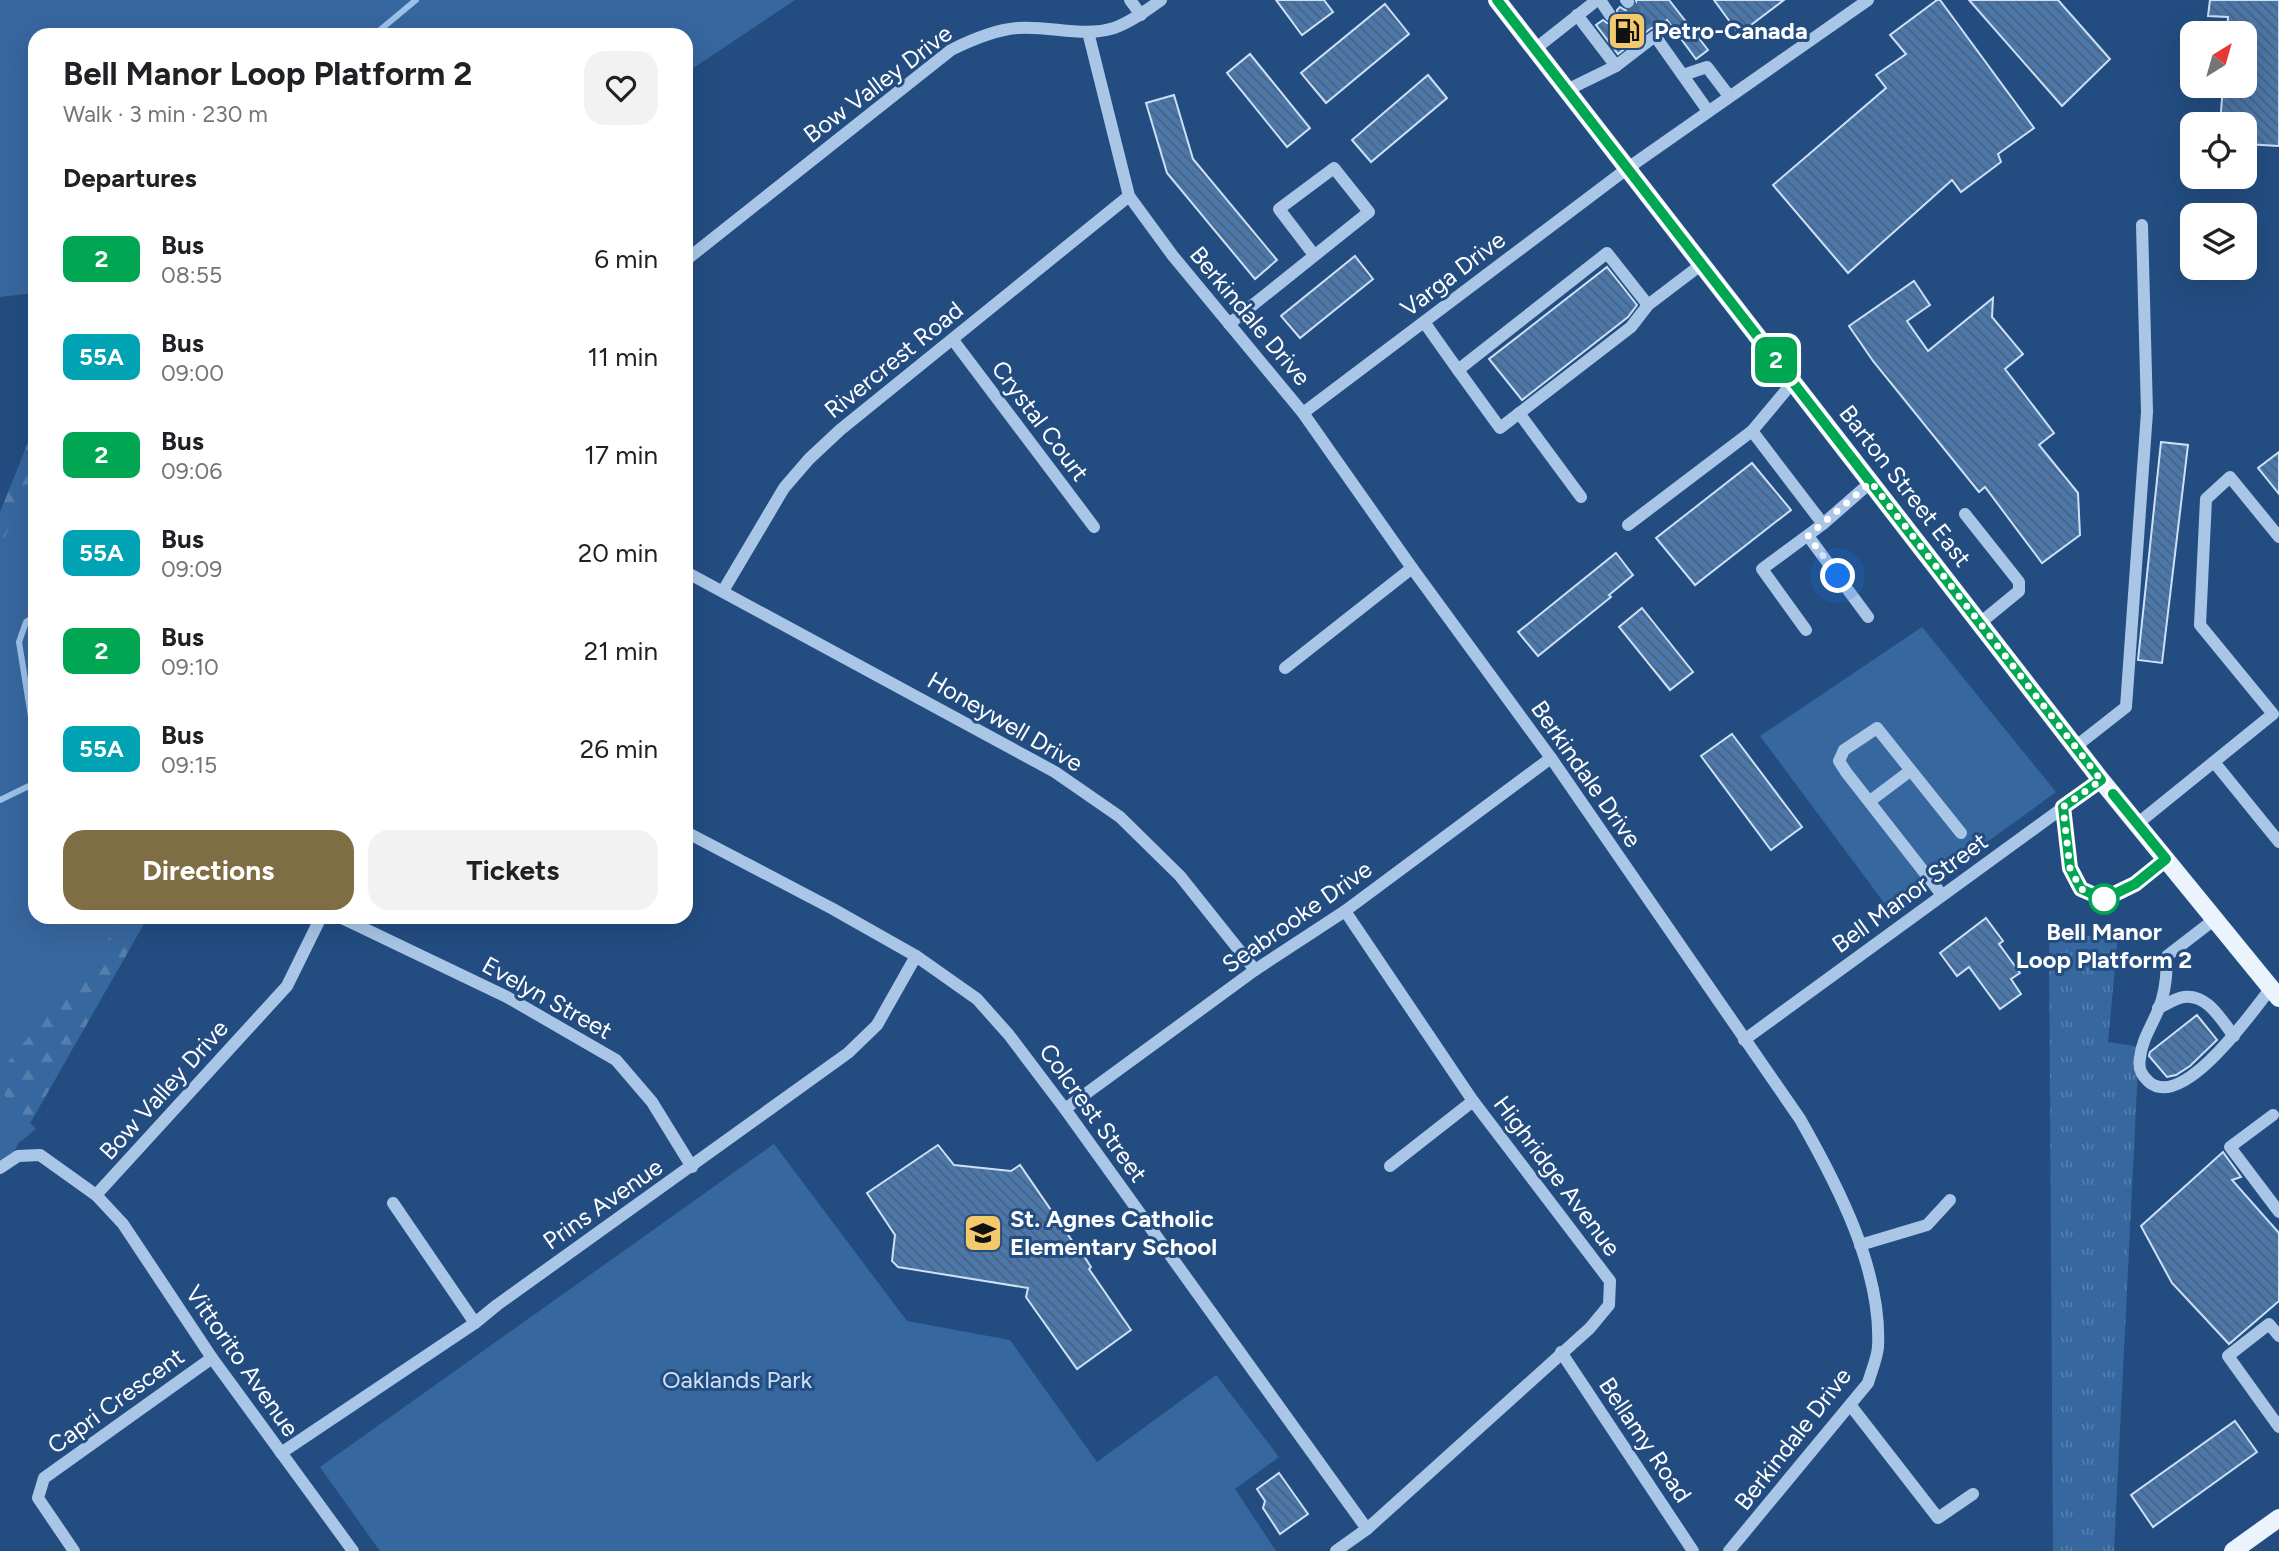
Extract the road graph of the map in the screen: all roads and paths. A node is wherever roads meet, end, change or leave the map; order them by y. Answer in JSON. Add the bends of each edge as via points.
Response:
{"nodes":[{"id":1,"x":1130,"y":0,"type":"edge"},
{"id":2,"x":1161,"y":0,"type":"edge"},
{"id":3,"x":1497,"y":0,"type":"edge"},
{"id":4,"x":1598,"y":0,"type":"edge"},
{"id":5,"x":1868,"y":0,"type":"edge"},
{"id":6,"x":1141,"y":15,"type":"junction"},
{"id":7,"x":1577,"y":15,"type":"junction"},
{"id":8,"x":1610,"y":15,"type":"tunnel mouth"},
{"id":9,"x":1088,"y":32,"type":"junction"},
{"id":10,"x":1535,"y":49,"type":"junction"},
{"id":11,"x":1616,"y":66,"type":"junction"},
{"id":12,"x":1683,"y":75,"type":"junction"},
{"id":13,"x":1567,"y":90,"type":"junction"},
{"id":14,"x":1729,"y":96,"type":"junction"},
{"id":15,"x":1708,"y":111,"type":"junction"},
{"id":16,"x":1628,"y":168,"type":"junction"},
{"id":17,"x":1129,"y":196,"type":"junction"},
{"id":18,"x":2142,"y":225,"type":"dead end"},
{"id":19,"x":693,"y":254,"type":"edge"},
{"id":20,"x":1314,"y":255,"type":"junction"},
{"id":21,"x":1702,"y":264,"type":"junction"},
{"id":22,"x":1648,"y":306,"type":"junction"},
{"id":23,"x":1423,"y":322,"type":"junction"},
{"id":24,"x":1229,"y":324,"type":"junction"},
{"id":25,"x":953,"y":340,"type":"junction"},
{"id":26,"x":1458,"y":370,"type":"junction"},
{"id":27,"x":1793,"y":382,"type":"junction"},
{"id":28,"x":1303,"y":413,"type":"junction"},
{"id":29,"x":1519,"y":413,"type":"junction"},
{"id":30,"x":1752,"y":431,"type":"junction"},
{"id":31,"x":1871,"y":482,"type":"junction"},
{"id":32,"x":1581,"y":498,"type":"dead end"},
{"id":33,"x":1965,"y":514,"type":"dead end"},
{"id":34,"x":1824,"y":524,"type":"junction"},
{"id":35,"x":1628,"y":525,"type":"dead end"},
{"id":36,"x":1094,"y":527,"type":"dead end"},
{"id":37,"x":1808,"y":536,"type":"junction"},
{"id":38,"x":2279,"y":537,"type":"edge"},
{"id":39,"x":1412,"y":568,"type":"junction"},
{"id":40,"x":693,"y":576,"type":"edge"},
{"id":41,"x":723,"y":591,"type":"junction"},
{"id":42,"x":1868,"y":617,"type":"dead end"},
{"id":43,"x":1980,"y":623,"type":"junction"},
{"id":44,"x":1806,"y":631,"type":"dead end"},
{"id":45,"x":1285,"y":668,"type":"dead end"},
{"id":46,"x":2276,"y":712,"type":"edge"},
{"id":47,"x":2076,"y":747,"type":"junction"},
{"id":48,"x":1551,"y":758,"type":"junction"},
{"id":49,"x":2214,"y":762,"type":"junction"},
{"id":50,"x":1910,"y":771,"type":"junction"},
{"id":51,"x":2101,"y":780,"type":"junction"},
{"id":52,"x":1870,"y":801,"type":"junction"},
{"id":53,"x":2063,"y":807,"type":"junction"},
{"id":54,"x":2137,"y":824,"type":"junction"},
{"id":55,"x":1961,"y":833,"type":"dead end"},
{"id":56,"x":693,"y":836,"type":"edge"},
{"id":57,"x":2279,"y":842,"type":"edge"},
{"id":58,"x":2166,"y":859,"type":"junction"},
{"id":59,"x":1942,"y":895,"type":"junction"},
{"id":60,"x":1345,"y":911,"type":"junction"},
{"id":61,"x":2215,"y":919,"type":"junction"},
{"id":62,"x":318,"y":924,"type":"edge"},
{"id":63,"x":355,"y":924,"type":"edge"},
{"id":64,"x":916,"y":957,"type":"junction"},
{"id":65,"x":1255,"y":970,"type":"junction"},
{"id":66,"x":2275,"y":993,"type":"edge"},
{"id":67,"x":2158,"y":1008,"type":"junction"},
{"id":68,"x":2234,"y":1036,"type":"junction"},
{"id":69,"x":1744,"y":1040,"type":"junction"},
{"id":70,"x":1473,"y":1101,"type":"junction"},
{"id":71,"x":1066,"y":1109,"type":"junction"},
{"id":72,"x":2277,"y":1116,"type":"edge"},
{"id":73,"x":1390,"y":1166,"type":"dead end"},
{"id":74,"x":692,"y":1167,"type":"junction"},
{"id":75,"x":0,"y":1168,"type":"edge"},
{"id":76,"x":96,"y":1195,"type":"junction"},
{"id":77,"x":1950,"y":1200,"type":"dead end"},
{"id":78,"x":393,"y":1203,"type":"dead end"},
{"id":79,"x":2279,"y":1212,"type":"edge"},
{"id":80,"x":1860,"y":1245,"type":"junction"},
{"id":81,"x":2274,"y":1320,"type":"edge"},
{"id":82,"x":475,"y":1323,"type":"junction"},
{"id":83,"x":2279,"y":1336,"type":"edge"},
{"id":84,"x":1561,"y":1353,"type":"junction"},
{"id":85,"x":212,"y":1358,"type":"junction"},
{"id":86,"x":1851,"y":1406,"type":"junction"},
{"id":87,"x":2279,"y":1427,"type":"edge"},
{"id":88,"x":281,"y":1453,"type":"junction"},
{"id":89,"x":1973,"y":1494,"type":"dead end"},
{"id":90,"x":2279,"y":1518,"type":"edge"},
{"id":91,"x":1367,"y":1529,"type":"junction"},
{"id":92,"x":74,"y":1551,"type":"edge"},
{"id":93,"x":353,"y":1551,"type":"edge"},
{"id":94,"x":1336,"y":1551,"type":"edge"},
{"id":95,"x":1693,"y":1551,"type":"edge"},
{"id":96,"x":1729,"y":1551,"type":"edge"},
{"id":97,"x":2233,"y":1551,"type":"edge"}],
"edges":[{"from":1,"to":6,"type":"street"},
{"from":2,"to":6,"type":"street","name":"Bow Valley Drive"},
{"from":3,"to":10,"type":"main road","name":"Barton Street East"},
{"from":4,"to":7,"type":"street"},
{"from":4,"to":8,"type":"street"},
{"from":5,"to":14,"type":"street","name":"Varga Drive"},
{"from":6,"to":9,"type":"street","name":"Bow Valley Drive","via":[[1114,28]]},
{"from":7,"to":10,"type":"street"},
{"from":7,"to":11,"type":"street"},
{"from":9,"to":17,"type":"street","name":"Berkindale Drive"},
{"from":9,"to":19,"type":"street","name":"Bow Valley Drive","via":[[1017,28],[951,50]]},
{"from":10,"to":13,"type":"main road","name":"Barton Street East"},
{"from":11,"to":12,"type":"street","via":[[1653,33]]},
{"from":11,"to":13,"type":"street"},
{"from":12,"to":14,"type":"street","via":[[1707,67]]},
{"from":12,"to":15,"type":"street"},
{"from":13,"to":16,"type":"main road","name":"Barton Street East"},
{"from":14,"to":15,"type":"street","name":"Varga Drive"},
{"from":15,"to":16,"type":"street","name":"Varga Drive"},
{"from":16,"to":21,"type":"main road","name":"Barton Street East"},
{"from":16,"to":23,"type":"street","name":"Varga Drive"},
{"from":17,"to":24,"type":"street","name":"Berkindale Drive"},
{"from":17,"to":25,"type":"street","name":"Rivercrest Road"},
{"from":18,"to":47,"type":"street","via":[[2147,412],[2126,707]]},
{"from":20,"to":20,"type":"street","via":[[1369,212],[1334,168],[1279,209]]},
{"from":20,"to":24,"type":"street"},
{"from":21,"to":22,"type":"street"},
{"from":21,"to":27,"type":"main road","name":"Barton Street East"},
{"from":22,"to":26,"type":"street","via":[[1607,253]]},
{"from":22,"to":29,"type":"street","via":[[1631,327]]},
{"from":23,"to":26,"type":"street"},
{"from":23,"to":28,"type":"street","name":"Varga Drive"},
{"from":24,"to":28,"type":"street","name":"Berkindale Drive"},
{"from":25,"to":36,"type":"street","name":"Crystal Court"},
{"from":25,"to":41,"type":"street","name":"Rivercrest Road","via":[[809,458],[784,488]]},
{"from":26,"to":29,"type":"street","via":[[1500,428]]},
{"from":27,"to":30,"type":"street"},
{"from":27,"to":31,"type":"main road","name":"Barton Street East"},
{"from":28,"to":39,"type":"street","name":"Berkindale Drive"},
{"from":29,"to":32,"type":"street"},
{"from":30,"to":34,"type":"street"},
{"from":30,"to":35,"type":"street"},
{"from":31,"to":34,"type":"street"},
{"from":31,"to":43,"type":"main road","name":"Barton Street East"},
{"from":33,"to":43,"type":"street","via":[[2019,582],[2019,591]]},
{"from":34,"to":37,"type":"street"},
{"from":37,"to":42,"type":"street"},
{"from":37,"to":44,"type":"street","via":[[1762,569]]},
{"from":38,"to":46,"type":"street","via":[[2230,477],[2206,499],[2200,625]]},
{"from":39,"to":45,"type":"street"},
{"from":39,"to":48,"type":"street","name":"Berkindale Drive"},
{"from":40,"to":41,"type":"street","name":"Honeywell Drive"},
{"from":41,"to":65,"type":"street","name":"Honeywell Drive","via":[[1055,772],[1120,817],[1180,876]]},
{"from":43,"to":47,"type":"main road","name":"Barton Street East"},
{"from":46,"to":49,"type":"street"},
{"from":47,"to":51,"type":"main road","name":"Barton Street East"},
{"from":48,"to":60,"type":"street","name":"Seabrooke Drive"},
{"from":48,"to":69,"type":"street","name":"Berkindale Drive"},
{"from":49,"to":54,"type":"street"},
{"from":49,"to":57,"type":"street"},
{"from":50,"to":52,"type":"street"},
{"from":50,"to":52,"type":"street","via":[[1877,728],[1844,750],[1839,761]]},
{"from":50,"to":55,"type":"street"},
{"from":51,"to":53,"type":"street","name":"Bell Manor Street"},
{"from":51,"to":54,"type":"main road","name":"Barton Street East"},
{"from":52,"to":59,"type":"street"},
{"from":53,"to":58,"type":"street","via":[[2070,868],[2081,889],[2104,899],[2135,884]]},
{"from":53,"to":59,"type":"street","name":"Bell Manor Street"},
{"from":54,"to":58,"type":"main road","name":"Barton Street East"},
{"from":56,"to":64,"type":"street","name":"Colcrest Street"},
{"from":58,"to":61,"type":"main road","name":"Barton Street East"},
{"from":59,"to":69,"type":"street","name":"Bell Manor Street"},
{"from":60,"to":65,"type":"street","name":"Seabrooke Drive"},
{"from":60,"to":70,"type":"street","name":"Highridge Avenue"},
{"from":61,"to":66,"type":"main road","name":"Barton Street East"},
{"from":61,"to":67,"type":"street","via":[[2167,956]]},
{"from":62,"to":76,"type":"street","name":"Bow Valley Drive","via":[[287,986]]},
{"from":63,"to":74,"type":"street","name":"Evelyn Street","via":[[507,997],[616,1060],[652,1102]]},
{"from":64,"to":71,"type":"street","name":"Colcrest Street","via":[[977,999]]},
{"from":64,"to":74,"type":"street","name":"Prins Avenue","via":[[877,1025],[848,1053]]},
{"from":65,"to":71,"type":"street","name":"Seabrooke Drive"},
{"from":66,"to":68,"type":"street"},
{"from":67,"to":68,"type":"street","via":[[2183,997],[2199,998]]},
{"from":67,"to":68,"type":"street","via":[[2139,1060],[2141,1074],[2152,1084],[2177,1085]]},
{"from":69,"to":80,"type":"street","name":"Berkindale Drive","via":[[1800,1119]]},
{"from":70,"to":73,"type":"street"},
{"from":70,"to":84,"type":"street","name":"Highridge Avenue","via":[[1610,1281],[1609,1305]]},
{"from":71,"to":91,"type":"street","name":"Colcrest Street"},
{"from":72,"to":79,"type":"street","via":[[2230,1147]]},
{"from":74,"to":82,"type":"street","name":"Prins Avenue"},
{"from":75,"to":76,"type":"street","name":"Bow Valley Drive","via":[[18,1156],[40,1155]]},
{"from":76,"to":85,"type":"street","name":"Vittorito Avenue","via":[[122,1224]]},
{"from":77,"to":80,"type":"street","via":[[1927,1225]]},
{"from":78,"to":82,"type":"street"},
{"from":80,"to":86,"type":"street","name":"Berkindale Drive","via":[[1876,1308],[1878,1349],[1868,1383]]},
{"from":81,"to":83,"type":"street"},
{"from":81,"to":87,"type":"street","via":[[2228,1356]]},
{"from":82,"to":88,"type":"street","name":"Prins Avenue"},
{"from":84,"to":91,"type":"street","name":"Highridge Avenue"},
{"from":84,"to":95,"type":"street","name":"Bellamy Road"},
{"from":85,"to":88,"type":"street","name":"Vittorito Avenue"},
{"from":85,"to":92,"type":"street","name":"Capri Crescent","via":[[44,1478],[38,1498]]},
{"from":86,"to":89,"type":"street","via":[[1938,1518]]},
{"from":86,"to":96,"type":"street","name":"Berkindale Drive"},
{"from":88,"to":93,"type":"street","name":"Vittorito Avenue"},
{"from":90,"to":97,"type":"main road"},
{"from":91,"to":94,"type":"street","name":"Highridge Avenue"}]}
